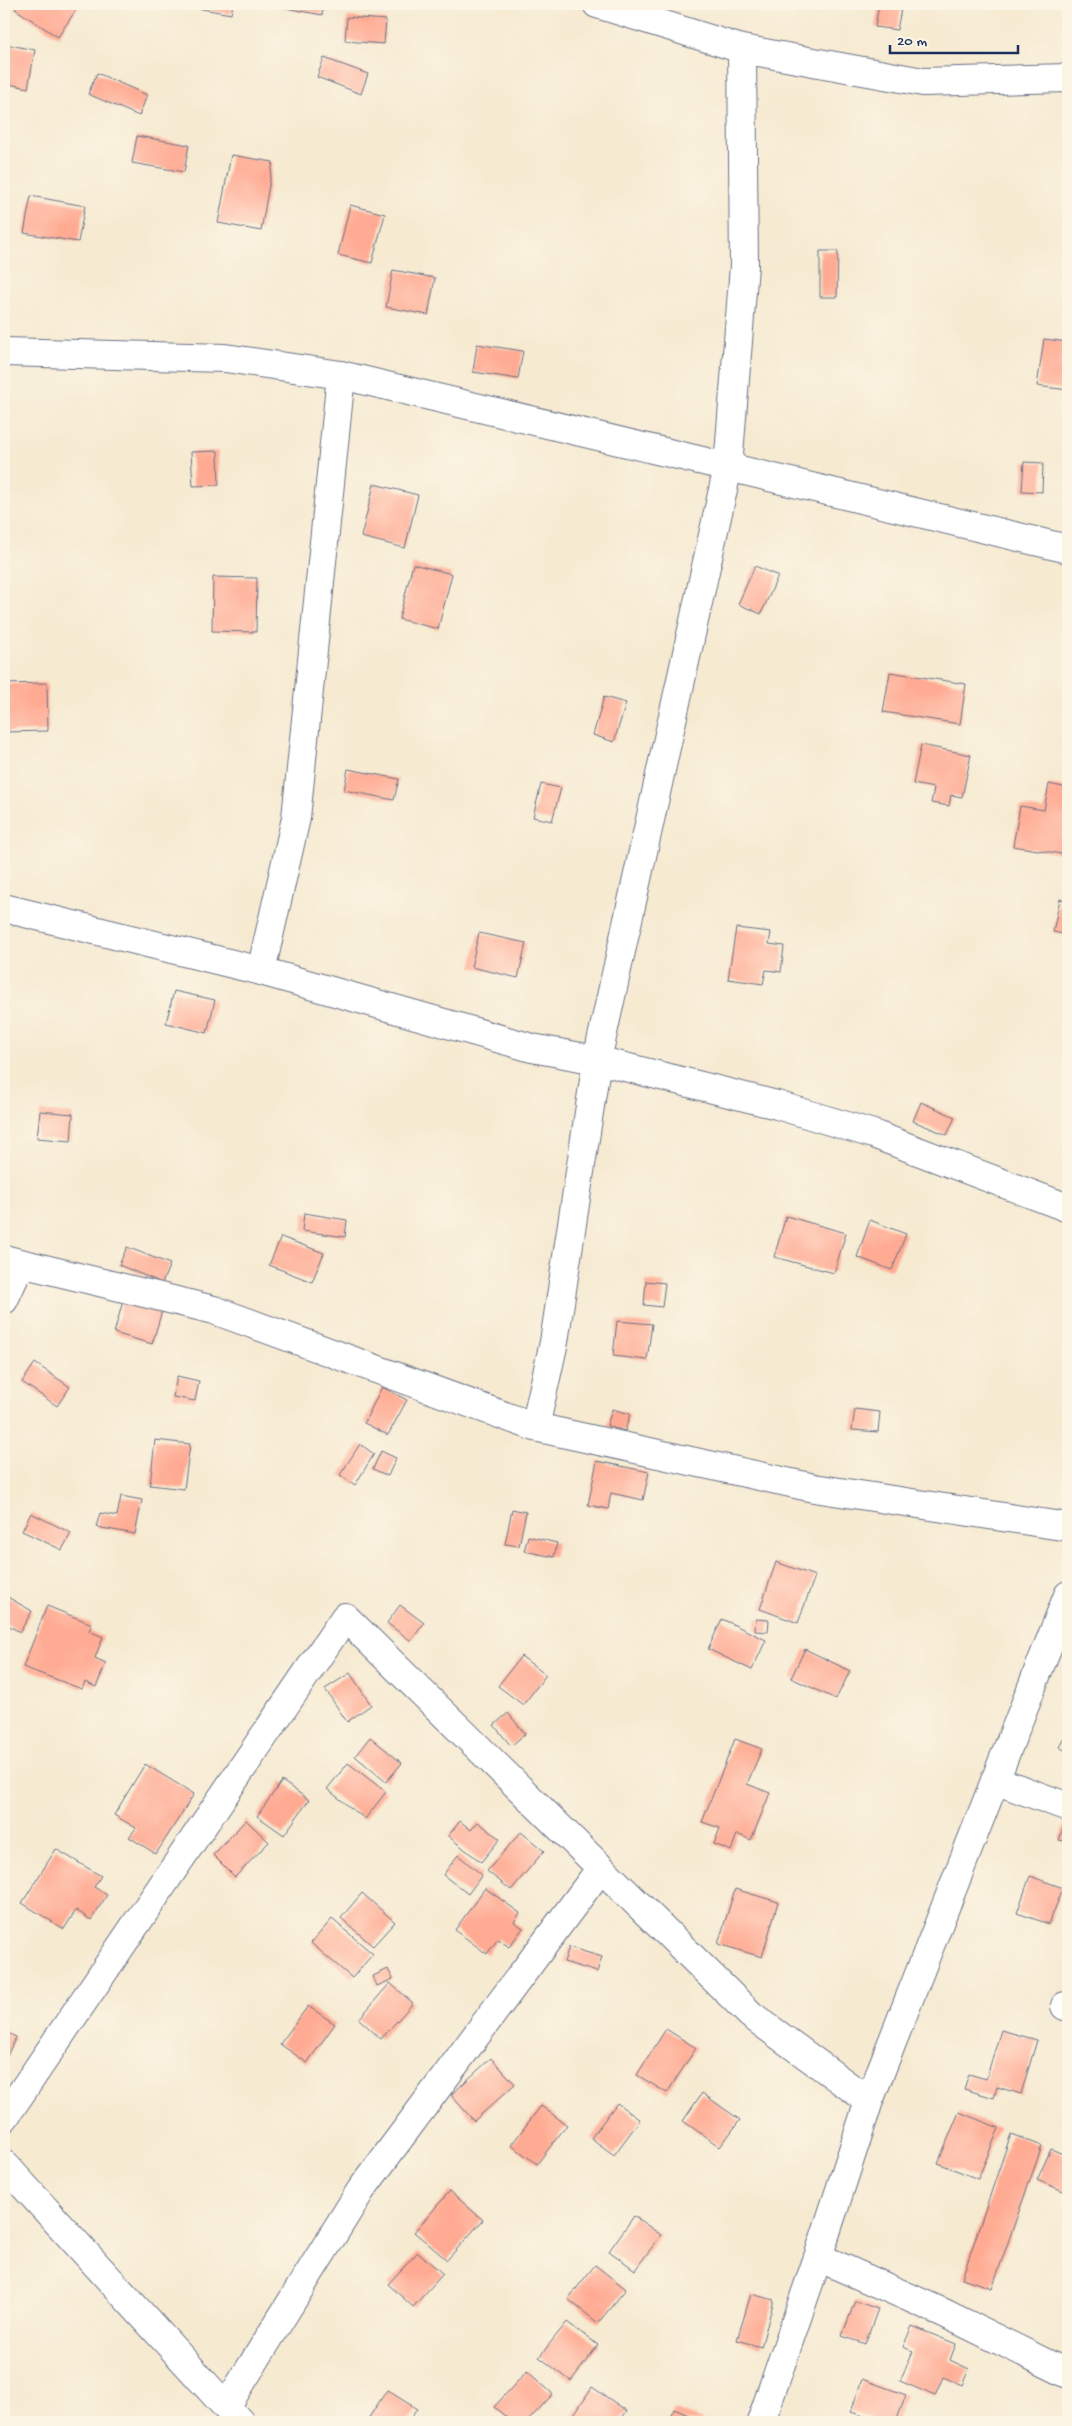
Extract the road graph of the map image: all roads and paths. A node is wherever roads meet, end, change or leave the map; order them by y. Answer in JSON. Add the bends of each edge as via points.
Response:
{"nodes":[{"id":1,"x":597,"y":4,"type":"edge"},
{"id":2,"x":742,"y":48,"type":"junction"},
{"id":3,"x":1068,"y":78,"type":"edge"},
{"id":4,"x":4,"y":352,"type":"edge"},
{"id":5,"x":341,"y":375,"type":"junction"},
{"id":6,"x":728,"y":467,"type":"junction"},
{"id":7,"x":1068,"y":548,"type":"edge"},
{"id":8,"x":4,"y":908,"type":"edge"},
{"id":9,"x":261,"y":971,"type":"junction"},
{"id":10,"x":598,"y":1060,"type":"junction"},
{"id":11,"x":1068,"y":1208,"type":"edge"},
{"id":12,"x":12,"y":1261,"type":"edge"},
{"id":13,"x":4,"y":1300,"type":"edge"},
{"id":14,"x":535,"y":1427,"type":"junction"},
{"id":15,"x":1068,"y":1527,"type":"edge"},
{"id":16,"x":1068,"y":1595,"type":"edge"},
{"id":17,"x":995,"y":1780,"type":"junction"},
{"id":18,"x":1068,"y":1807,"type":"edge"},
{"id":19,"x":601,"y":1868,"type":"junction"},
{"id":20,"x":869,"y":2101,"type":"junction"},
{"id":21,"x":4,"y":2118,"type":"edge"},
{"id":22,"x":4,"y":2164,"type":"edge"},
{"id":23,"x":818,"y":2257,"type":"junction"},
{"id":24,"x":1068,"y":2374,"type":"edge"},
{"id":25,"x":233,"y":2415,"type":"edge"},
{"id":26,"x":761,"y":2422,"type":"edge"}],
"edges":[{"from":1,"to":2,"type":"street"},
{"from":2,"to":3,"type":"street","via":[[923,82]]},
{"from":2,"to":6,"type":"street","via":[[744,266]]},
{"from":4,"to":5,"type":"street","via":[[225,358]]},
{"from":5,"to":6,"type":"street"},
{"from":5,"to":9,"type":"street","via":[[296,818]]},
{"from":6,"to":7,"type":"street"},
{"from":6,"to":10,"type":"street"},
{"from":8,"to":9,"type":"street"},
{"from":9,"to":10,"type":"street","via":[[532,1048]]},
{"from":10,"to":11,"type":"street","via":[[777,1105],[863,1131]]},
{"from":10,"to":14,"type":"street","via":[[554,1342]]},
{"from":12,"to":13,"type":"street"},
{"from":12,"to":14,"type":"street","via":[[214,1310]]},
{"from":14,"to":15,"type":"street","via":[[814,1488]]},
{"from":16,"to":17,"type":"street"},
{"from":17,"to":18,"type":"street"},
{"from":17,"to":20,"type":"street"},
{"from":19,"to":20,"type":"street","via":[[751,2014]]},
{"from":19,"to":21,"type":"street","via":[[345,1617]]},
{"from":19,"to":25,"type":"street","via":[[361,2190]]},
{"from":20,"to":23,"type":"street"},
{"from":22,"to":25,"type":"street"},
{"from":23,"to":24,"type":"street","via":[[944,2313]]},
{"from":23,"to":26,"type":"street"}]}
